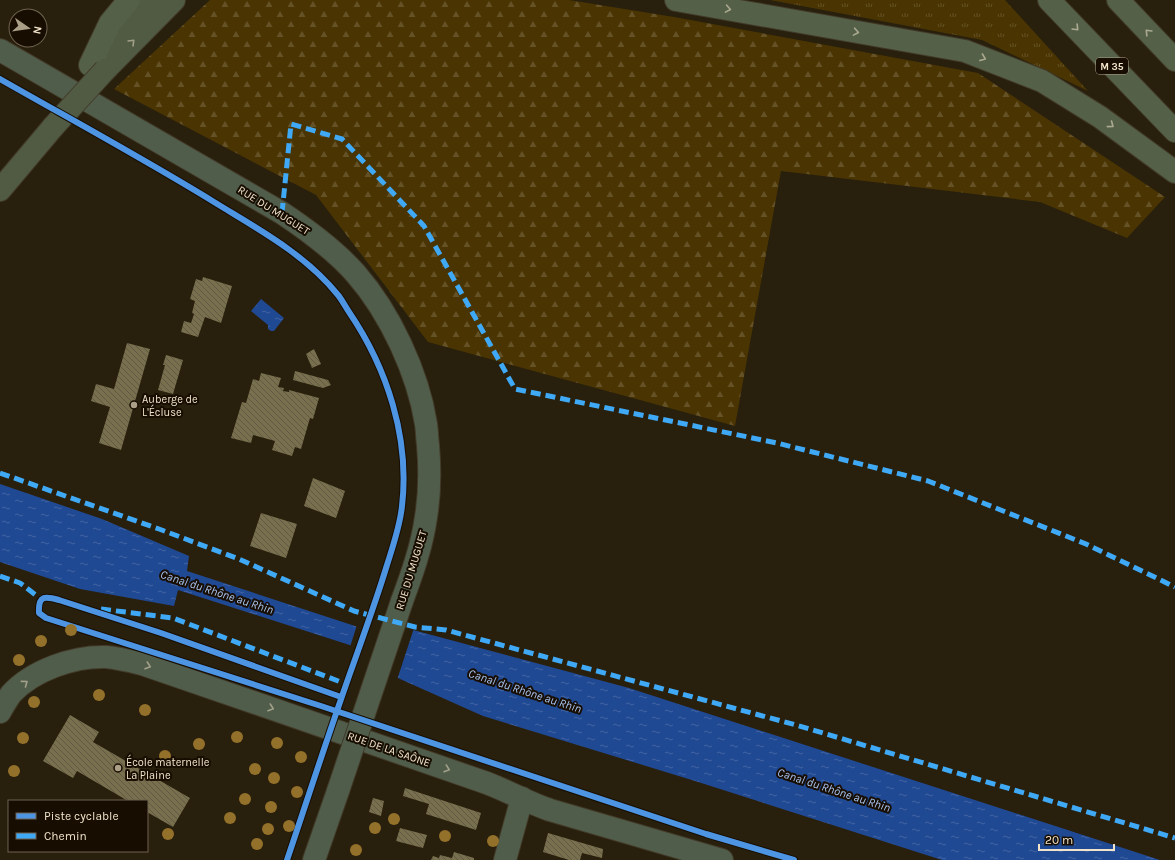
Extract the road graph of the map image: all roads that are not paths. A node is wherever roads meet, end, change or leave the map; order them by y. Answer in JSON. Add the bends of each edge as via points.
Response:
{"nodes":[{"id":1,"x":129,"y":0,"type":"edge"},
{"id":2,"x":147,"y":0,"type":"edge"},
{"id":3,"x":174,"y":0,"type":"edge"},
{"id":4,"x":676,"y":0,"type":"edge"},
{"id":5,"x":1049,"y":0,"type":"edge"},
{"id":6,"x":1118,"y":0,"type":"edge"},
{"id":7,"x":0,"y":50,"type":"edge"},
{"id":8,"x":1175,"y":60,"type":"edge"},
{"id":9,"x":98,"y":67,"type":"junction"},
{"id":10,"x":47,"y":123,"type":"junction"},
{"id":11,"x":1175,"y":131,"type":"edge"},
{"id":12,"x":0,"y":169,"type":"edge"},
{"id":13,"x":1175,"y":172,"type":"edge"},
{"id":14,"x":0,"y":190,"type":"edge"},
{"id":15,"x":0,"y":712,"type":"edge"},
{"id":16,"x":522,"y":798,"type":"junction"},
{"id":17,"x":314,"y":860,"type":"edge"},
{"id":18,"x":505,"y":860,"type":"edge"},
{"id":19,"x":722,"y":860,"type":"edge"}],
"edges":[{"from":1,"to":9,"type":"highway","via":[[110,23]]},
{"from":2,"to":9,"type":"main road"},
{"from":9,"to":3,"type":"main road","one_way":true},
{"from":4,"to":13,"type":"highway","one_way":true,"via":[[965,51],[1042,81],[1100,117]]},
{"from":5,"to":11,"type":"highway","number":"M 35","one_way":true},
{"from":8,"to":6,"type":"highway","one_way":true},
{"from":7,"to":17,"type":"street","name":"RUE DU MUGUET","bridge":true,"via":[[308,230],[356,274],[377,301],[393,328],[418,389],[426,424],[430,487],[418,556]]},
{"from":9,"to":10,"type":"main road","bridge":true},
{"from":10,"to":12,"type":"main road"},
{"from":10,"to":14,"type":"main road"},
{"from":15,"to":16,"type":"street","name":"RUE DE LA SAÔNE","one_way":true,"via":[[18,687],[52,667],[79,659],[122,660],[142,664],[440,766]]},
{"from":16,"to":18,"type":"street"},
{"from":16,"to":19,"type":"street","name":"RUE DE LA SAÔNE","via":[[537,806],[572,817]]}]}
